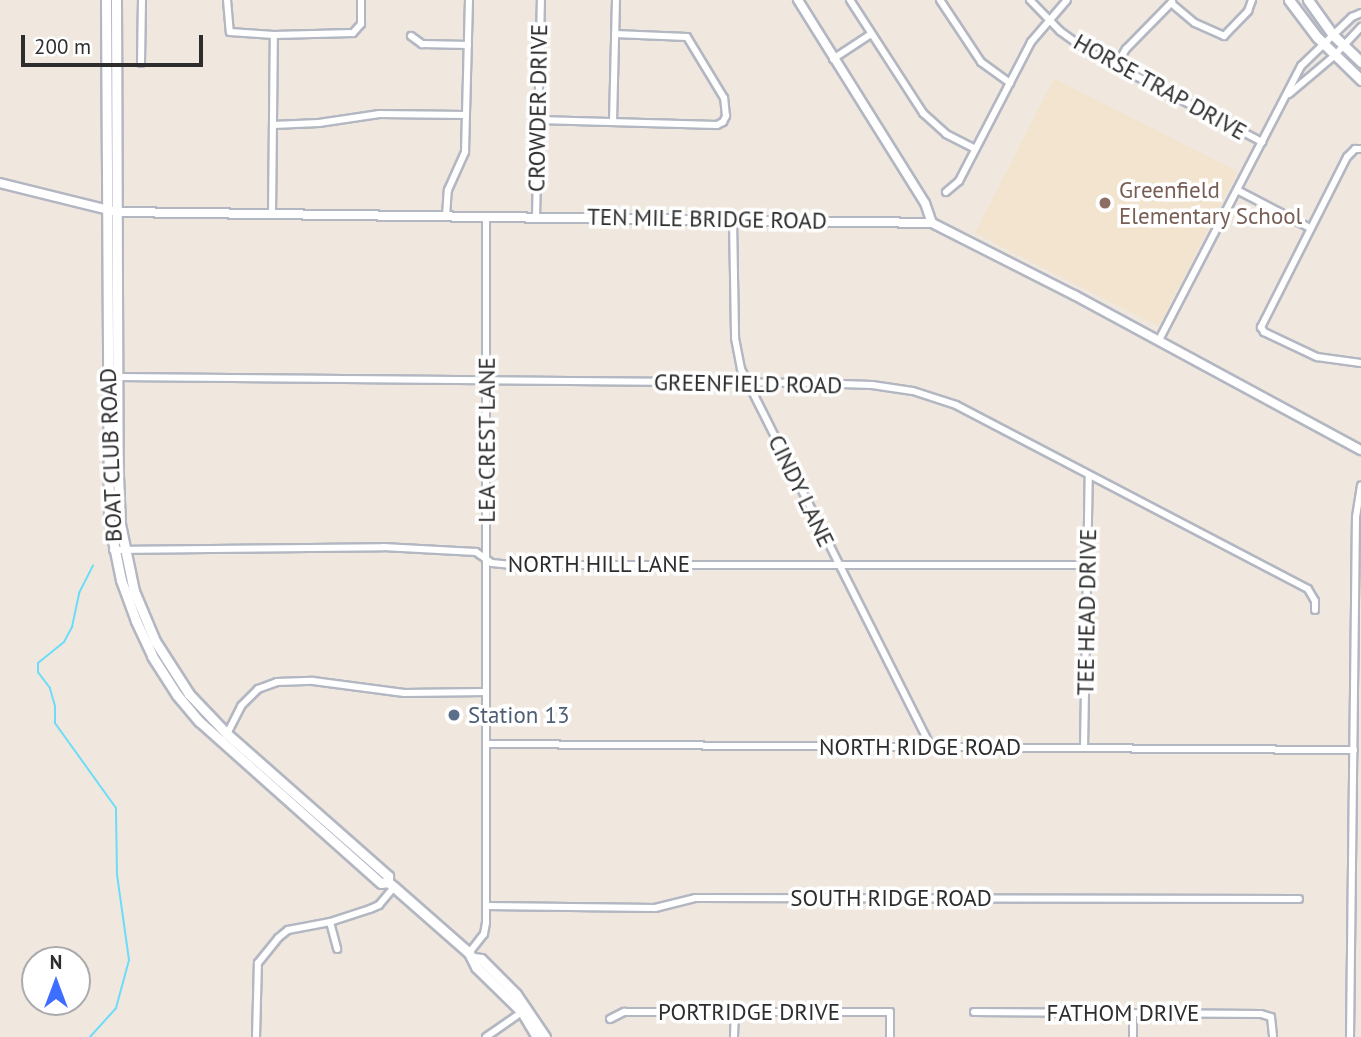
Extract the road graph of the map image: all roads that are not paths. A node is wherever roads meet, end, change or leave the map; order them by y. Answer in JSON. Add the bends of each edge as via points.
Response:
{"nodes":[{"id":1,"x":106,"y":0,"type":"edge"},
{"id":2,"x":116,"y":0,"type":"edge"},
{"id":3,"x":142,"y":0,"type":"edge"},
{"id":4,"x":227,"y":0,"type":"edge"},
{"id":5,"x":361,"y":0,"type":"edge"},
{"id":6,"x":469,"y":0,"type":"edge"},
{"id":7,"x":541,"y":0,"type":"edge"},
{"id":8,"x":616,"y":0,"type":"edge"},
{"id":9,"x":798,"y":0,"type":"edge"},
{"id":10,"x":850,"y":0,"type":"edge"},
{"id":11,"x":940,"y":0,"type":"edge"},
{"id":12,"x":1030,"y":0,"type":"edge"},
{"id":13,"x":1068,"y":0,"type":"edge"},
{"id":14,"x":1252,"y":0,"type":"edge"},
{"id":15,"x":1289,"y":0,"type":"edge"},
{"id":16,"x":1308,"y":0,"type":"edge"},
{"id":17,"x":1172,"y":1,"type":"edge"},
{"id":18,"x":1361,"y":13,"type":"edge"},
{"id":19,"x":1048,"y":20,"type":"junction"},
{"id":20,"x":1361,"y":27,"type":"edge"},
{"id":21,"x":615,"y":34,"type":"junction"},
{"id":22,"x":871,"y":34,"type":"junction"},
{"id":23,"x":1334,"y":35,"type":"junction"},
{"id":24,"x":274,"y":36,"type":"junction"},
{"id":25,"x":411,"y":36,"type":"dead end"},
{"id":26,"x":468,"y":45,"type":"junction"},
{"id":27,"x":1324,"y":45,"type":"junction"},
{"id":28,"x":1343,"y":46,"type":"junction"},
{"id":29,"x":1334,"y":56,"type":"junction"},
{"id":30,"x":833,"y":59,"type":"junction"},
{"id":31,"x":1361,"y":62,"type":"edge"},
{"id":32,"x":141,"y":63,"type":"dead end"},
{"id":33,"x":1116,"y":66,"type":"junction"},
{"id":34,"x":1361,"y":80,"type":"edge"},
{"id":35,"x":1010,"y":83,"type":"junction"},
{"id":36,"x":1289,"y":94,"type":"junction"},
{"id":37,"x":466,"y":115,"type":"junction"},
{"id":38,"x":538,"y":120,"type":"junction"},
{"id":39,"x":612,"y":122,"type":"junction"},
{"id":40,"x":273,"y":125,"type":"junction"},
{"id":41,"x":1262,"y":142,"type":"junction"},
{"id":42,"x":975,"y":149,"type":"junction"},
{"id":43,"x":1358,"y":149,"type":"edge"},
{"id":44,"x":0,"y":183,"type":"edge"},
{"id":45,"x":1237,"y":190,"type":"junction"},
{"id":46,"x":946,"y":192,"type":"dead end"},
{"id":47,"x":112,"y":211,"type":"junction"},
{"id":48,"x":272,"y":214,"type":"junction"},
{"id":49,"x":446,"y":216,"type":"junction"},
{"id":50,"x":486,"y":216,"type":"junction"},
{"id":51,"x":536,"y":217,"type":"junction"},
{"id":52,"x":733,"y":219,"type":"junction"},
{"id":53,"x":932,"y":223,"type":"junction"},
{"id":54,"x":1310,"y":228,"type":"junction"},
{"id":55,"x":1159,"y":340,"type":"junction"},
{"id":56,"x":1361,"y":363,"type":"edge"},
{"id":57,"x":118,"y":377,"type":"junction"},
{"id":58,"x":487,"y":379,"type":"junction"},
{"id":59,"x":748,"y":384,"type":"junction"},
{"id":60,"x":1361,"y":450,"type":"edge"},
{"id":61,"x":1089,"y":475,"type":"junction"},
{"id":62,"x":1361,"y":485,"type":"edge"},
{"id":63,"x":1359,"y":517,"type":"edge"},
{"id":64,"x":118,"y":550,"type":"junction"},
{"id":65,"x":486,"y":559,"type":"junction"},
{"id":66,"x":837,"y":564,"type":"junction"},
{"id":67,"x":1089,"y":565,"type":"junction"},
{"id":68,"x":1315,"y":610,"type":"dead end"},
{"id":69,"x":1358,"y":612,"type":"edge"},
{"id":70,"x":486,"y":692,"type":"junction"},
{"id":71,"x":227,"y":734,"type":"junction"},
{"id":72,"x":486,"y":744,"type":"junction"},
{"id":73,"x":931,"y":747,"type":"junction"},
{"id":74,"x":1084,"y":748,"type":"junction"},
{"id":75,"x":1354,"y":750,"type":"junction"},
{"id":76,"x":1357,"y":819,"type":"edge"},
{"id":77,"x":391,"y":885,"type":"junction"},
{"id":78,"x":1352,"y":895,"type":"junction"},
{"id":79,"x":1361,"y":895,"type":"edge"},
{"id":80,"x":1299,"y":899,"type":"dead end"},
{"id":81,"x":486,"y":906,"type":"junction"},
{"id":82,"x":330,"y":922,"type":"junction"},
{"id":83,"x":337,"y":949,"type":"dead end"},
{"id":84,"x":472,"y":956,"type":"junction"},
{"id":85,"x":1351,"y":970,"type":"junction"},
{"id":86,"x":1361,"y":970,"type":"edge"},
{"id":87,"x":735,"y":1010,"type":"junction"},
{"id":88,"x":522,"y":1012,"type":"junction"},
{"id":89,"x":974,"y":1013,"type":"dead end"},
{"id":90,"x":1133,"y":1013,"type":"junction"},
{"id":91,"x":610,"y":1019,"type":"dead end"},
{"id":92,"x":256,"y":1037,"type":"edge"},
{"id":93,"x":486,"y":1037,"type":"edge"},
{"id":94,"x":537,"y":1037,"type":"edge"},
{"id":95,"x":545,"y":1037,"type":"edge"},
{"id":96,"x":734,"y":1037,"type":"edge"},
{"id":97,"x":890,"y":1037,"type":"edge"},
{"id":98,"x":1133,"y":1037,"type":"edge"},
{"id":99,"x":1273,"y":1037,"type":"edge"},
{"id":100,"x":1350,"y":1037,"type":"edge"}],
"edges":[{"from":1,"to":47,"type":"main road","name":"BOAT CLUB ROAD"},
{"from":2,"to":47,"type":"main road","name":"BOAT CLUB ROAD"},
{"from":3,"to":32,"type":"street"},
{"from":4,"to":24,"type":"street","via":[[230,32]]},
{"from":5,"to":24,"type":"street","via":[[361,24],[353,33]]},
{"from":6,"to":26,"type":"street"},
{"from":7,"to":38,"type":"street","name":"CROWDER DRIVE"},
{"from":8,"to":21,"type":"street"},
{"from":9,"to":30,"type":"street"},
{"from":10,"to":22,"type":"street"},
{"from":11,"to":35,"type":"street","via":[[981,62]]},
{"from":12,"to":19,"type":"street","name":"HORSE TRAP DRIVE"},
{"from":13,"to":19,"type":"street"},
{"from":14,"to":17,"type":"street","via":[[1248,11],[1224,36],[1195,23]]},
{"from":15,"to":27,"type":"main road"},
{"from":16,"to":23,"type":"main road"},
{"from":17,"to":33,"type":"street","via":[[1126,49]]},
{"from":18,"to":23,"type":"street"},
{"from":19,"to":33,"type":"street","name":"HORSE TRAP DRIVE","via":[[1086,50]]},
{"from":19,"to":35,"type":"street"},
{"from":20,"to":28,"type":"street"},
{"from":21,"to":39,"type":"street"},
{"from":21,"to":39,"type":"street","via":[[687,37],[724,98],[726,116],[717,125]]},
{"from":22,"to":30,"type":"street"},
{"from":22,"to":42,"type":"street","via":[[929,121]]},
{"from":23,"to":27,"type":"street"},
{"from":23,"to":28,"type":"main road"},
{"from":24,"to":40,"type":"street"},
{"from":25,"to":26,"type":"street","via":[[422,44]]},
{"from":26,"to":37,"type":"street"},
{"from":27,"to":29,"type":"main road"},
{"from":27,"to":36,"type":"street","via":[[1301,66]]},
{"from":28,"to":29,"type":"street"},
{"from":28,"to":31,"type":"main road"},
{"from":29,"to":34,"type":"main road"},
{"from":29,"to":36,"type":"street"},
{"from":30,"to":53,"type":"street","via":[[925,203]]},
{"from":33,"to":41,"type":"street","name":"HORSE TRAP DRIVE"},
{"from":35,"to":42,"type":"street"},
{"from":36,"to":41,"type":"street"},
{"from":37,"to":40,"type":"street","via":[[379,114]]},
{"from":37,"to":49,"type":"street","via":[[465,152],[448,190]]},
{"from":38,"to":39,"type":"street"},
{"from":38,"to":51,"type":"street","name":"CROWDER DRIVE"},
{"from":40,"to":48,"type":"street"},
{"from":41,"to":45,"type":"street"},
{"from":42,"to":46,"type":"street","via":[[956,186]]},
{"from":43,"to":54,"type":"street","via":[[1347,157]]},
{"from":44,"to":47,"type":"street","name":"TEN MILE BRIDGE ROAD"},
{"from":45,"to":54,"type":"street"},
{"from":45,"to":55,"type":"street"},
{"from":47,"to":48,"type":"street","name":"TEN MILE BRIDGE ROAD"},
{"from":47,"to":57,"type":"main road","name":"BOAT CLUB ROAD"},
{"from":47,"to":64,"type":"main road","name":"BOAT CLUB ROAD","via":[[108,453]]},
{"from":48,"to":49,"type":"street","name":"TEN MILE BRIDGE ROAD"},
{"from":49,"to":50,"type":"street","name":"TEN MILE BRIDGE ROAD"},
{"from":50,"to":51,"type":"street","name":"TEN MILE BRIDGE ROAD"},
{"from":50,"to":58,"type":"street","name":"LEA CREST LANE"},
{"from":51,"to":52,"type":"street","name":"TEN MILE BRIDGE ROAD"},
{"from":52,"to":53,"type":"street","name":"TEN MILE BRIDGE ROAD"},
{"from":52,"to":59,"type":"street","name":"CINDY LANE","via":[[735,338]]},
{"from":53,"to":55,"type":"street","name":"TEN MILE BRIDGE ROAD"},
{"from":54,"to":56,"type":"street","via":[[1261,327],[1317,357]]},
{"from":55,"to":60,"type":"street","name":"TEN MILE BRIDGE ROAD"},
{"from":57,"to":58,"type":"street","name":"GREENFIELD ROAD"},
{"from":57,"to":64,"type":"main road","name":"BOAT CLUB ROAD"},
{"from":58,"to":59,"type":"street","name":"GREENFIELD ROAD"},
{"from":58,"to":65,"type":"street","name":"LEA CREST LANE"},
{"from":59,"to":61,"type":"street","name":"GREENFIELD ROAD","via":[[872,385],[913,391],[956,405]]},
{"from":59,"to":66,"type":"street","name":"CINDY LANE"},
{"from":61,"to":67,"type":"street","name":"TEE HEAD DRIVE"},
{"from":61,"to":68,"type":"street","name":"GREENFIELD ROAD","via":[[1308,589]]},
{"from":62,"to":63,"type":"street"},
{"from":63,"to":69,"type":"street"},
{"from":64,"to":65,"type":"street","name":"NORTH HILL LANE","via":[[383,547],[476,552]]},
{"from":64,"to":71,"type":"main road","name":"BOAT CLUB ROAD","via":[[169,666]]},
{"from":64,"to":77,"type":"main road","name":"BOAT CLUB ROAD","via":[[136,621],[177,695],[200,722],[283,797],[381,883]]},
{"from":65,"to":66,"type":"street","name":"NORTH HILL LANE","via":[[512,565]]},
{"from":65,"to":70,"type":"street","name":"LEA CREST LANE"},
{"from":66,"to":67,"type":"street","name":"NORTH HILL LANE"},
{"from":66,"to":73,"type":"street","name":"CINDY LANE"},
{"from":67,"to":74,"type":"street","name":"TEE HEAD DRIVE"},
{"from":69,"to":75,"type":"street"},
{"from":70,"to":71,"type":"street","via":[[404,693],[313,681],[277,682],[258,689],[241,706]]},
{"from":70,"to":72,"type":"street","name":"LEA CREST LANE"},
{"from":71,"to":77,"type":"main road","name":"BOAT CLUB ROAD","via":[[388,876]]},
{"from":72,"to":73,"type":"street","name":"NORTH RIDGE ROAD"},
{"from":72,"to":81,"type":"street","name":"LEA CREST LANE"},
{"from":73,"to":74,"type":"street","name":"NORTH RIDGE ROAD"},
{"from":74,"to":75,"type":"street","name":"NORTH RIDGE ROAD"},
{"from":75,"to":76,"type":"street"},
{"from":76,"to":78,"type":"street"},
{"from":77,"to":82,"type":"street","via":[[379,905]]},
{"from":77,"to":84,"type":"main road","name":"BOAT CLUB ROAD"},
{"from":78,"to":79,"type":"street"},
{"from":78,"to":85,"type":"street"},
{"from":80,"to":81,"type":"street","name":"SOUTH RIDGE ROAD","via":[[695,898],[655,908]]},
{"from":81,"to":84,"type":"street","name":"LEA CREST LANE","via":[[484,934]]},
{"from":82,"to":83,"type":"street"},
{"from":82,"to":92,"type":"street","via":[[288,930],[258,963]]},
{"from":84,"to":88,"type":"main road","name":"BOAT CLUB ROAD","via":[[476,967]]},
{"from":84,"to":95,"type":"main road","name":"BOAT CLUB ROAD","via":[[481,959],[516,994]]},
{"from":85,"to":86,"type":"street"},
{"from":85,"to":100,"type":"street"},
{"from":87,"to":91,"type":"street","name":"PORTRIDGE DRIVE","via":[[624,1012]]},
{"from":87,"to":96,"type":"street"},
{"from":87,"to":97,"type":"street","name":"PORTRIDGE DRIVE","via":[[890,1012]]},
{"from":88,"to":93,"type":"street"},
{"from":88,"to":94,"type":"main road","name":"BOAT CLUB ROAD"},
{"from":89,"to":90,"type":"street","name":"FATHOM DRIVE"},
{"from":90,"to":98,"type":"street"},
{"from":90,"to":99,"type":"street","name":"FATHOM DRIVE","via":[[1261,1014],[1271,1017]]}]}
